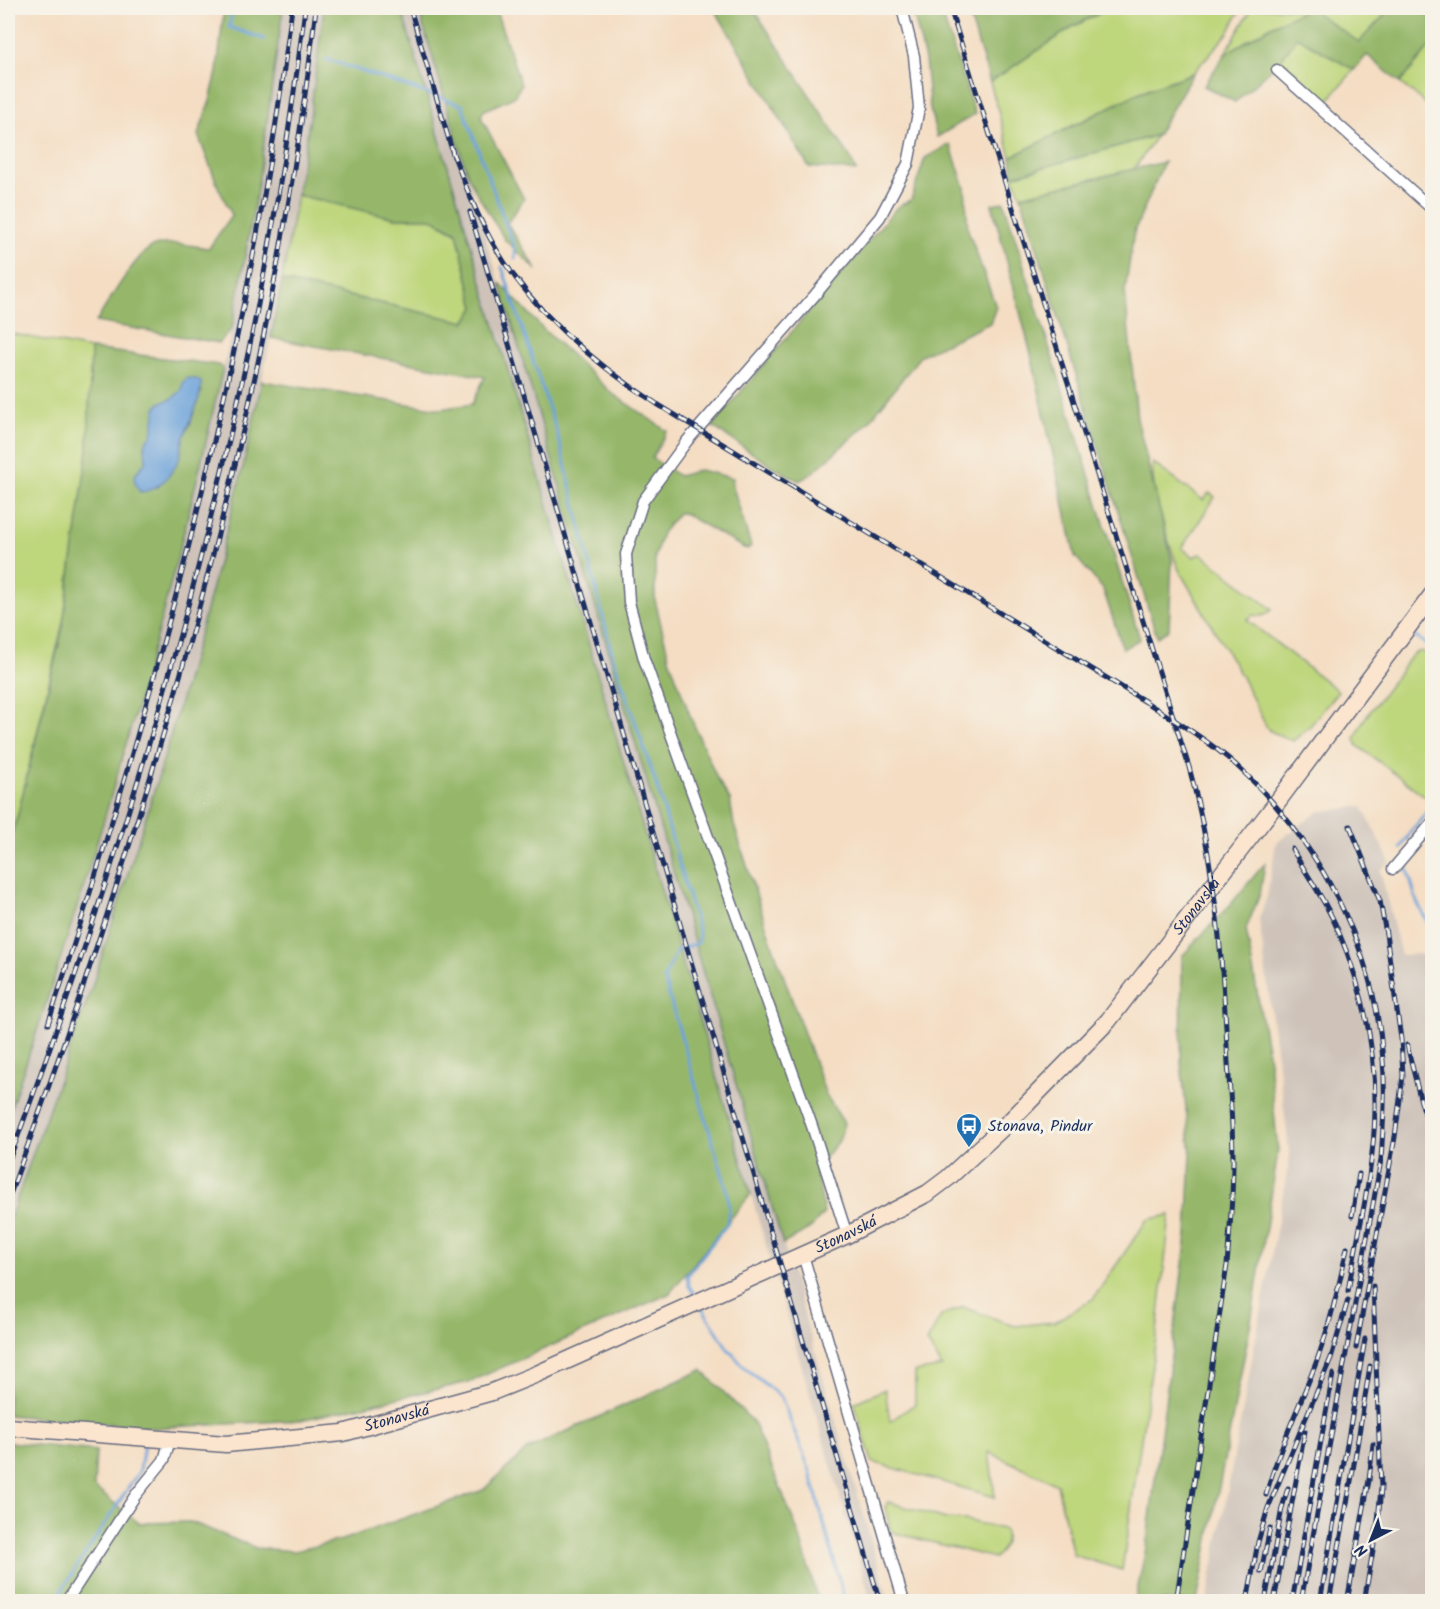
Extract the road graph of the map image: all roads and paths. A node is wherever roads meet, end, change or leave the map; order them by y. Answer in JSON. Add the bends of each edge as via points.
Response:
{"nodes":[{"id":1,"x":902,"y":8,"type":"edge"},
{"id":2,"x":1277,"y":70,"type":"dead end"},
{"id":3,"x":1432,"y":209,"type":"edge"},
{"id":4,"x":1432,"y":595,"type":"edge"},
{"id":5,"x":1432,"y":823,"type":"edge"},
{"id":6,"x":1393,"y":868,"type":"dead end"},
{"id":7,"x":847,"y":1235,"type":"junction"},
{"id":8,"x":803,"y":1255,"type":"junction"},
{"id":9,"x":8,"y":1427,"type":"edge"},
{"id":10,"x":170,"y":1440,"type":"junction"},
{"id":11,"x":66,"y":1602,"type":"edge"},
{"id":12,"x":904,"y":1602,"type":"edge"}],
"edges":[{"from":1,"to":7,"type":"street","via":[[914,56],[920,108],[908,164],[880,217],[687,441],[643,501],[626,554],[629,603],[644,659],[812,1126]]},
{"from":2,"to":3,"type":"street"},
{"from":4,"to":7,"type":"street","name":"Stonavská","via":[[1254,834],[1108,1021],[948,1178],[928,1193]]},
{"from":5,"to":6,"type":"street"},
{"from":7,"to":8,"type":"street","name":"Stonavská"},
{"from":8,"to":10,"type":"street","name":"Stonavská","via":[[492,1392],[343,1433],[226,1444]]},
{"from":8,"to":12,"type":"street"},
{"from":9,"to":10,"type":"street","name":"Stonavská"},
{"from":10,"to":11,"type":"street","via":[[164,1460],[135,1496]]}]}
